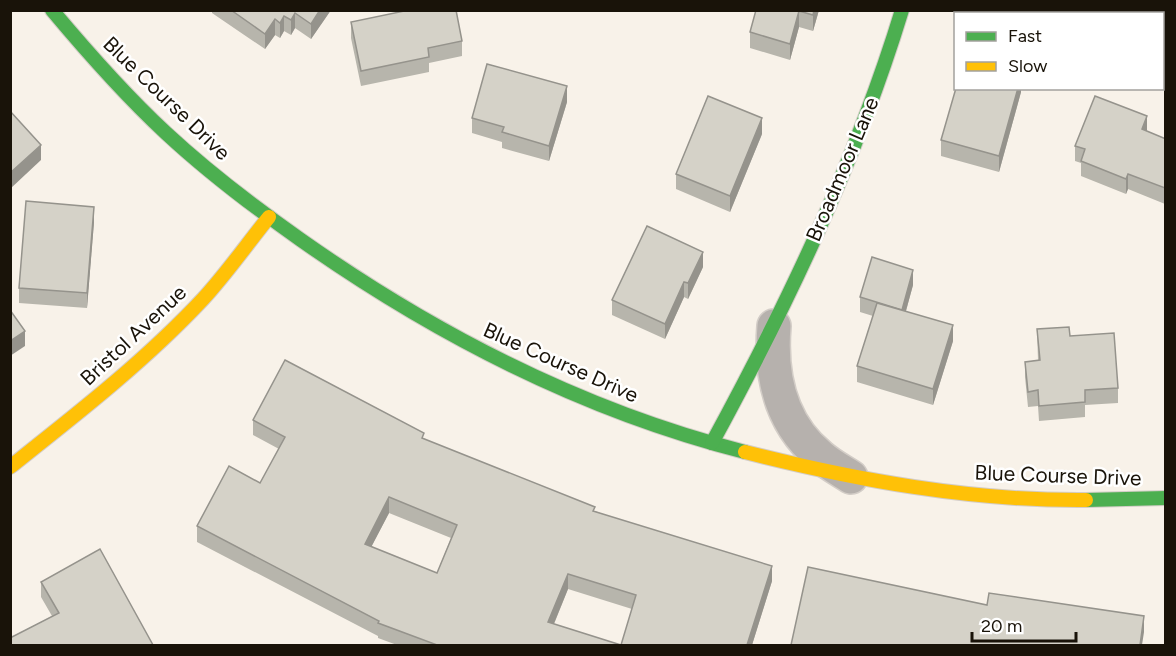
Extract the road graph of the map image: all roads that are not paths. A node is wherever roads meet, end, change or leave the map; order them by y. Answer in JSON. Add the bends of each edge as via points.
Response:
{"nodes":[{"id":1,"x":52,"y":10,"type":"edge"},
{"id":2,"x":902,"y":10,"type":"edge"},
{"id":3,"x":269,"y":217,"type":"junction"},
{"id":4,"x":774,"y":326,"type":"junction"},
{"id":5,"x":712,"y":443,"type":"junction"},
{"id":6,"x":10,"y":467,"type":"edge"},
{"id":7,"x":851,"y":477,"type":"junction"},
{"id":8,"x":1166,"y":498,"type":"edge"}],
"edges":[{"from":1,"to":3,"type":"main road","name":"Blue Course Drive","via":[[152,119]]},
{"from":2,"to":4,"type":"main road","name":"Broadmoor Lane","via":[[845,170]]},
{"from":3,"to":5,"type":"main road","name":"Blue Course Drive","via":[[342,269],[456,338],[615,410]]},
{"from":3,"to":6,"type":"main road","name":"Bristol Avenue","via":[[204,298],[157,346]]},
{"from":4,"to":5,"type":"main road","name":"Broadmoor Lane"},
{"from":4,"to":7,"type":"street","name":"Broadmoor Lane","via":[[776,384],[794,425],[819,456]]},
{"from":5,"to":7,"type":"main road","name":"Blue Course Drive"},
{"from":7,"to":8,"type":"main road","name":"Blue Course Drive","via":[[1021,499]]}]}
